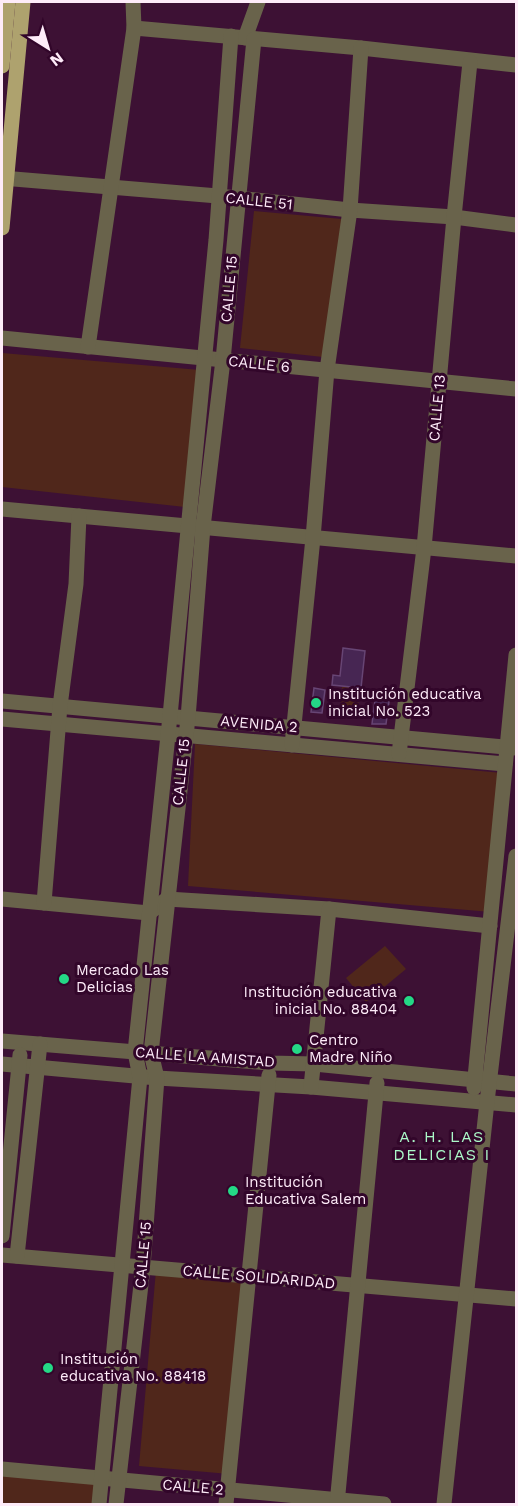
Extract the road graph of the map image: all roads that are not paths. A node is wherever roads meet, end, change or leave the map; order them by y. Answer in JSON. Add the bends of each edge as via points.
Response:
{"nodes":[{"id":1,"x":8,"y":2,"type":"edge"},
{"id":2,"x":23,"y":2,"type":"edge"},
{"id":3,"x":133,"y":2,"type":"edge"},
{"id":4,"x":258,"y":2,"type":"edge"},
{"id":5,"x":134,"y":28,"type":"junction"},
{"id":6,"x":244,"y":38,"type":"junction"},
{"id":7,"x":361,"y":48,"type":"junction"},
{"id":8,"x":471,"y":62,"type":"junction"},
{"id":9,"x":2,"y":66,"type":"edge"},
{"id":10,"x":516,"y":66,"type":"edge"},
{"id":11,"x":4,"y":179,"type":"edge"},
{"id":12,"x":111,"y":188,"type":"junction"},
{"id":13,"x":218,"y":196,"type":"junction"},
{"id":14,"x":238,"y":199,"type":"junction"},
{"id":15,"x":350,"y":210,"type":"junction"},
{"id":16,"x":454,"y":218,"type":"junction"},
{"id":17,"x":516,"y":225,"type":"edge"},
{"id":18,"x":2,"y":228,"type":"edge"},
{"id":19,"x":2,"y":338,"type":"edge"},
{"id":20,"x":88,"y":347,"type":"junction"},
{"id":21,"x":204,"y":358,"type":"junction"},
{"id":22,"x":223,"y":360,"type":"junction"},
{"id":23,"x":327,"y":370,"type":"junction"},
{"id":24,"x":439,"y":381,"type":"junction"},
{"id":25,"x":516,"y":389,"type":"edge"},
{"id":26,"x":2,"y":509,"type":"edge"},
{"id":27,"x":79,"y":516,"type":"junction"},
{"id":28,"x":187,"y":526,"type":"junction"},
{"id":29,"x":203,"y":528,"type":"junction"},
{"id":30,"x":313,"y":538,"type":"junction"},
{"id":31,"x":424,"y":548,"type":"junction"},
{"id":32,"x":516,"y":556,"type":"edge"},
{"id":33,"x":516,"y":655,"type":"edge"},
{"id":34,"x":2,"y":701,"type":"edge"},
{"id":35,"x":60,"y":706,"type":"junction"},
{"id":36,"x":170,"y":716,"type":"junction"},
{"id":37,"x":188,"y":718,"type":"junction"},
{"id":38,"x":2,"y":719,"type":"edge"},
{"id":39,"x":60,"y":724,"type":"junction"},
{"id":40,"x":294,"y":728,"type":"junction"},
{"id":41,"x":168,"y":734,"type":"junction"},
{"id":42,"x":185,"y":735,"type":"junction"},
{"id":43,"x":400,"y":737,"type":"junction"},
{"id":44,"x":292,"y":745,"type":"junction"},
{"id":45,"x":512,"y":747,"type":"edge"},
{"id":46,"x":399,"y":754,"type":"junction"},
{"id":47,"x":505,"y":764,"type":"junction"},
{"id":48,"x":516,"y":856,"type":"edge"},
{"id":49,"x":2,"y":899,"type":"edge"},
{"id":50,"x":167,"y":899,"type":"junction"},
{"id":51,"x":44,"y":903,"type":"junction"},
{"id":52,"x":329,"y":909,"type":"junction"},
{"id":53,"x":493,"y":909,"type":"junction"},
{"id":54,"x":514,"y":912,"type":"edge"},
{"id":55,"x":149,"y":913,"type":"junction"},
{"id":56,"x":490,"y":926,"type":"junction"},
{"id":57,"x":2,"y":1041,"type":"edge"},
{"id":58,"x":21,"y":1043,"type":"junction"},
{"id":59,"x":40,"y":1044,"type":"junction"},
{"id":60,"x":135,"y":1052,"type":"junction"},
{"id":61,"x":151,"y":1053,"type":"junction"},
{"id":62,"x":270,"y":1063,"type":"junction"},
{"id":63,"x":2,"y":1064,"type":"edge"},
{"id":64,"x":314,"y":1064,"type":"junction"},
{"id":65,"x":19,"y":1065,"type":"junction"},
{"id":66,"x":38,"y":1068,"type":"junction"},
{"id":67,"x":378,"y":1070,"type":"junction"},
{"id":68,"x":140,"y":1077,"type":"junction"},
{"id":69,"x":157,"y":1078,"type":"junction"},
{"id":70,"x":482,"y":1080,"type":"junction"},
{"id":71,"x":268,"y":1084,"type":"junction"},
{"id":72,"x":516,"y":1084,"type":"edge"},
{"id":73,"x":310,"y":1087,"type":"junction"},
{"id":74,"x":376,"y":1094,"type":"junction"},
{"id":75,"x":480,"y":1101,"type":"junction"},
{"id":76,"x":516,"y":1105,"type":"edge"},
{"id":77,"x":2,"y":1236,"type":"edge"},
{"id":78,"x":9,"y":1256,"type":"edge"},
{"id":79,"x":121,"y":1265,"type":"junction"},
{"id":80,"x":143,"y":1267,"type":"junction"},
{"id":81,"x":249,"y":1276,"type":"junction"},
{"id":82,"x":358,"y":1285,"type":"junction"},
{"id":83,"x":466,"y":1294,"type":"junction"},
{"id":84,"x":516,"y":1299,"type":"edge"},
{"id":85,"x":2,"y":1469,"type":"edge"},
{"id":86,"x":101,"y":1479,"type":"junction"},
{"id":87,"x":118,"y":1480,"type":"junction"},
{"id":88,"x":226,"y":1497,"type":"edge"},
{"id":89,"x":337,"y":1502,"type":"edge"},
{"id":90,"x":99,"y":1504,"type":"edge"},
{"id":91,"x":116,"y":1504,"type":"edge"},
{"id":92,"x":384,"y":1504,"type":"edge"},
{"id":93,"x":444,"y":1504,"type":"edge"}],
"edges":[{"from":1,"to":9,"type":"main road"},
{"from":2,"to":11,"type":"main road"},
{"from":3,"to":5,"type":"street"},
{"from":4,"to":6,"type":"street"},
{"from":5,"to":6,"type":"street"},
{"from":5,"to":12,"type":"street"},
{"from":6,"to":7,"type":"street"},
{"from":6,"to":13,"type":"street"},
{"from":6,"to":14,"type":"street","name":"CALLE 15"},
{"from":7,"to":8,"type":"street"},
{"from":7,"to":15,"type":"street"},
{"from":8,"to":10,"type":"street"},
{"from":8,"to":16,"type":"street","name":"CALLE 13"},
{"from":11,"to":12,"type":"street","name":"CALLE 51"},
{"from":11,"to":18,"type":"main road"},
{"from":12,"to":13,"type":"street","name":"CALLE 51"},
{"from":12,"to":20,"type":"street"},
{"from":13,"to":14,"type":"street","name":"CALLE 51"},
{"from":13,"to":21,"type":"street"},
{"from":14,"to":15,"type":"street","name":"CALLE 51"},
{"from":14,"to":22,"type":"street","name":"CALLE 15"},
{"from":15,"to":16,"type":"street","name":"CALLE 51"},
{"from":15,"to":23,"type":"street"},
{"from":16,"to":17,"type":"street","name":"CALLE 51"},
{"from":16,"to":24,"type":"street","name":"CALLE 13"},
{"from":19,"to":20,"type":"street","name":"CALLE 6"},
{"from":20,"to":21,"type":"street","name":"CALLE 6"},
{"from":21,"to":22,"type":"street","name":"CALLE 6"},
{"from":21,"to":28,"type":"street"},
{"from":22,"to":23,"type":"street","name":"CALLE 6"},
{"from":22,"to":29,"type":"street","name":"CALLE 15"},
{"from":23,"to":24,"type":"street","name":"CALLE 6"},
{"from":23,"to":30,"type":"street"},
{"from":24,"to":25,"type":"street","name":"CALLE 6"},
{"from":24,"to":31,"type":"street","name":"CALLE 13"},
{"from":26,"to":27,"type":"street"},
{"from":27,"to":28,"type":"street"},
{"from":27,"to":35,"type":"street","via":[[76,584]]},
{"from":28,"to":29,"type":"street"},
{"from":28,"to":36,"type":"street"},
{"from":29,"to":30,"type":"street"},
{"from":29,"to":37,"type":"street","name":"CALLE 15"},
{"from":30,"to":31,"type":"street"},
{"from":30,"to":40,"type":"street"},
{"from":31,"to":32,"type":"street"},
{"from":31,"to":43,"type":"street","name":"CALLE 13"},
{"from":33,"to":45,"type":"street"},
{"from":34,"to":35,"type":"street","name":"AVENIDA 2"},
{"from":35,"to":36,"type":"street","name":"AVENIDA 2"},
{"from":35,"to":39,"type":"street"},
{"from":36,"to":37,"type":"street","name":"AVENIDA 2"},
{"from":36,"to":41,"type":"street"},
{"from":37,"to":40,"type":"street","name":"AVENIDA 2"},
{"from":37,"to":42,"type":"street","name":"CALLE 15"},
{"from":38,"to":39,"type":"street","name":"AVENIDA 2"},
{"from":39,"to":41,"type":"street","name":"AVENIDA 2"},
{"from":39,"to":51,"type":"street"},
{"from":40,"to":43,"type":"street","name":"AVENIDA 2"},
{"from":40,"to":44,"type":"street"},
{"from":41,"to":42,"type":"street","name":"AVENIDA 2"},
{"from":41,"to":55,"type":"street"},
{"from":42,"to":44,"type":"street","name":"AVENIDA 2"},
{"from":42,"to":50,"type":"street","name":"CALLE 15"},
{"from":43,"to":45,"type":"street","name":"AVENIDA 2"},
{"from":43,"to":46,"type":"street","name":"CALLE 13"},
{"from":44,"to":46,"type":"street","name":"AVENIDA 2"},
{"from":45,"to":47,"type":"street"},
{"from":46,"to":47,"type":"street","name":"AVENIDA 2"},
{"from":47,"to":53,"type":"street"},
{"from":48,"to":54,"type":"street"},
{"from":49,"to":51,"type":"street"},
{"from":50,"to":52,"type":"street"},
{"from":50,"to":55,"type":"street"},
{"from":50,"to":61,"type":"street","name":"CALLE 15"},
{"from":51,"to":55,"type":"street"},
{"from":52,"to":56,"type":"street"},
{"from":52,"to":64,"type":"street"},
{"from":53,"to":54,"type":"street"},
{"from":53,"to":56,"type":"street"},
{"from":54,"to":70,"type":"street"},
{"from":55,"to":60,"type":"street"},
{"from":56,"to":70,"type":"street"},
{"from":57,"to":58,"type":"street","name":"CALLE LA AMISTAD"},
{"from":58,"to":59,"type":"street","name":"CALLE LA AMISTAD"},
{"from":58,"to":65,"type":"street"},
{"from":59,"to":60,"type":"street","name":"CALLE LA AMISTAD"},
{"from":59,"to":66,"type":"street"},
{"from":60,"to":61,"type":"street","name":"CALLE LA AMISTAD"},
{"from":60,"to":68,"type":"street"},
{"from":61,"to":62,"type":"street","name":"CALLE LA AMISTAD"},
{"from":61,"to":69,"type":"street","name":"CALLE 15"},
{"from":62,"to":64,"type":"street","name":"CALLE LA AMISTAD"},
{"from":62,"to":71,"type":"street"},
{"from":63,"to":65,"type":"street","name":"CALLE LA AMISTAD"},
{"from":64,"to":67,"type":"street","name":"CALLE LA AMISTAD"},
{"from":64,"to":73,"type":"street"},
{"from":65,"to":66,"type":"street","name":"CALLE LA AMISTAD"},
{"from":65,"to":77,"type":"street"},
{"from":66,"to":68,"type":"street","name":"CALLE LA AMISTAD"},
{"from":66,"to":78,"type":"street"},
{"from":67,"to":70,"type":"street","name":"CALLE LA AMISTAD"},
{"from":67,"to":74,"type":"street"},
{"from":68,"to":69,"type":"street","name":"CALLE LA AMISTAD"},
{"from":68,"to":79,"type":"street"},
{"from":69,"to":71,"type":"street","name":"CALLE LA AMISTAD"},
{"from":69,"to":80,"type":"street","name":"CALLE 15"},
{"from":70,"to":72,"type":"street","name":"CALLE LA AMISTAD"},
{"from":70,"to":75,"type":"street"},
{"from":71,"to":73,"type":"street","name":"CALLE LA AMISTAD"},
{"from":71,"to":81,"type":"street"},
{"from":73,"to":74,"type":"street","name":"CALLE LA AMISTAD"},
{"from":74,"to":75,"type":"street","name":"CALLE LA AMISTAD"},
{"from":74,"to":82,"type":"street"},
{"from":75,"to":76,"type":"street","name":"CALLE LA AMISTAD"},
{"from":75,"to":83,"type":"street"},
{"from":78,"to":79,"type":"street","name":"CALLE SOLIDARIDAD"},
{"from":79,"to":80,"type":"street","name":"CALLE SOLIDARIDAD"},
{"from":79,"to":86,"type":"street"},
{"from":80,"to":81,"type":"street","name":"CALLE SOLIDARIDAD"},
{"from":80,"to":87,"type":"street","name":"CALLE 15"},
{"from":81,"to":82,"type":"street","name":"CALLE SOLIDARIDAD"},
{"from":81,"to":88,"type":"street"},
{"from":82,"to":83,"type":"street","name":"CALLE SOLIDARIDAD"},
{"from":82,"to":89,"type":"street"},
{"from":83,"to":84,"type":"street","name":"CALLE SOLIDARIDAD"},
{"from":83,"to":93,"type":"street"},
{"from":85,"to":86,"type":"street","name":"CALLE 2"},
{"from":86,"to":87,"type":"street","name":"CALLE 2"},
{"from":86,"to":90,"type":"street"},
{"from":87,"to":88,"type":"street","name":"CALLE 2"},
{"from":87,"to":91,"type":"street","name":"CALLE 15"},
{"from":88,"to":89,"type":"street","name":"CALLE 2"},
{"from":89,"to":92,"type":"street","name":"CALLE 2"}]}
